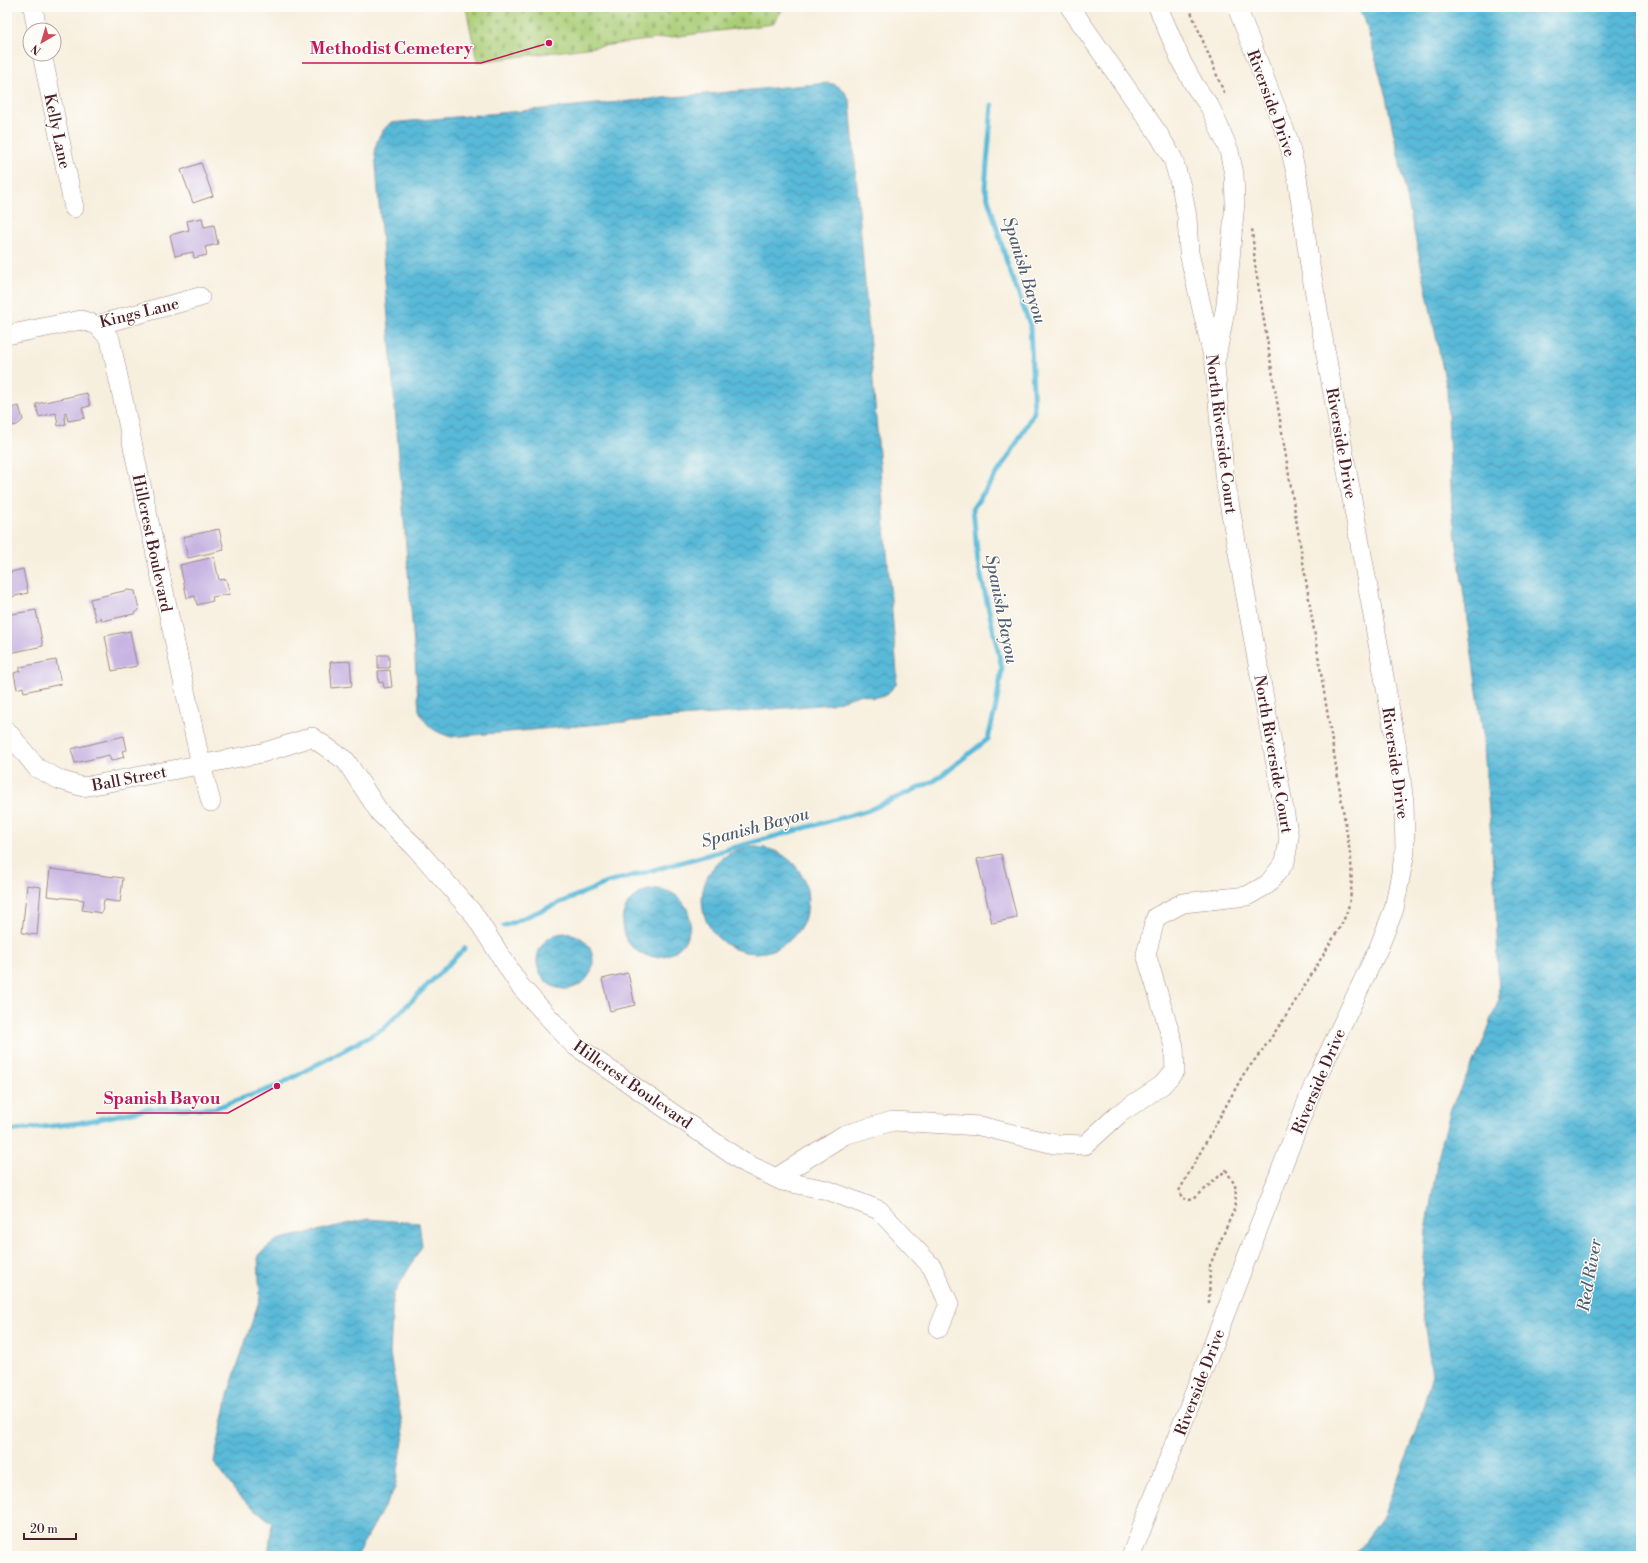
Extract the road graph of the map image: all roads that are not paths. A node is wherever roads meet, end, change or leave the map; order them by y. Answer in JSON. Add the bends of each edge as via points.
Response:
{"nodes":[{"id":1,"x":33,"y":7,"type":"edge"},
{"id":2,"x":1070,"y":7,"type":"edge"},
{"id":3,"x":1158,"y":7,"type":"edge"},
{"id":4,"x":1237,"y":7,"type":"edge"},
{"id":5,"x":36,"y":22,"type":"edge"},
{"id":6,"x":44,"y":62,"type":"edge"},
{"id":7,"x":74,"y":208,"type":"dead end"},
{"id":8,"x":200,"y":297,"type":"dead end"},
{"id":9,"x":97,"y":325,"type":"junction"},
{"id":10,"x":7,"y":336,"type":"edge"},
{"id":11,"x":1215,"y":365,"type":"junction"},
{"id":12,"x":7,"y":731,"type":"edge"},
{"id":13,"x":201,"y":765,"type":"junction"},
{"id":14,"x":211,"y":802,"type":"dead end"},
{"id":15,"x":776,"y":1178,"type":"junction"},
{"id":16,"x":939,"y":1328,"type":"dead end"},
{"id":17,"x":1131,"y":1556,"type":"edge"}],
"edges":[{"from":1,"to":5,"type":"street"},
{"from":2,"to":11,"type":"street","name":"North Riverside Court","via":[[1160,135],[1173,160],[1187,216],[1189,253]]},
{"from":3,"to":11,"type":"street","via":[[1182,63],[1194,86],[1210,107],[1229,151],[1234,174],[1235,202],[1226,305]]},
{"from":4,"to":17,"type":"street","name":"Riverside Drive","via":[[1288,139],[1297,176],[1310,266],[1397,748],[1404,802],[1405,852],[1392,915],[1315,1082]]},
{"from":6,"to":7,"type":"street","name":"Kelly Lane"},
{"from":8,"to":9,"type":"street","name":"Kings Lane"},
{"from":9,"to":10,"type":"street","name":"Kings Lane","via":[[81,320]]},
{"from":9,"to":13,"type":"street","name":"Hillcrest Boulevard","via":[[110,339]]},
{"from":11,"to":15,"type":"street","name":"North Riverside Court","via":[[1224,474],[1289,838],[1285,862],[1268,884],[1247,896],[1183,903],[1156,917],[1146,954],[1174,1046],[1175,1071],[1160,1086],[1120,1112],[1085,1146],[1054,1144],[980,1126],[893,1121],[844,1135]]},
{"from":12,"to":13,"type":"street","name":"Ball Street","via":[[37,768],[60,780],[83,787]]},
{"from":13,"to":14,"type":"street","name":"Hillcrest Boulevard"},
{"from":13,"to":15,"type":"street","name":"Hillcrest Boulevard","via":[[262,753],[312,737],[346,762],[380,813],[414,846],[474,913],[520,986],[574,1045],[743,1162]]},
{"from":15,"to":16,"type":"street","name":"Hillcrest Boulevard","via":[[827,1190],[879,1210],[932,1267],[949,1304]]}]}
